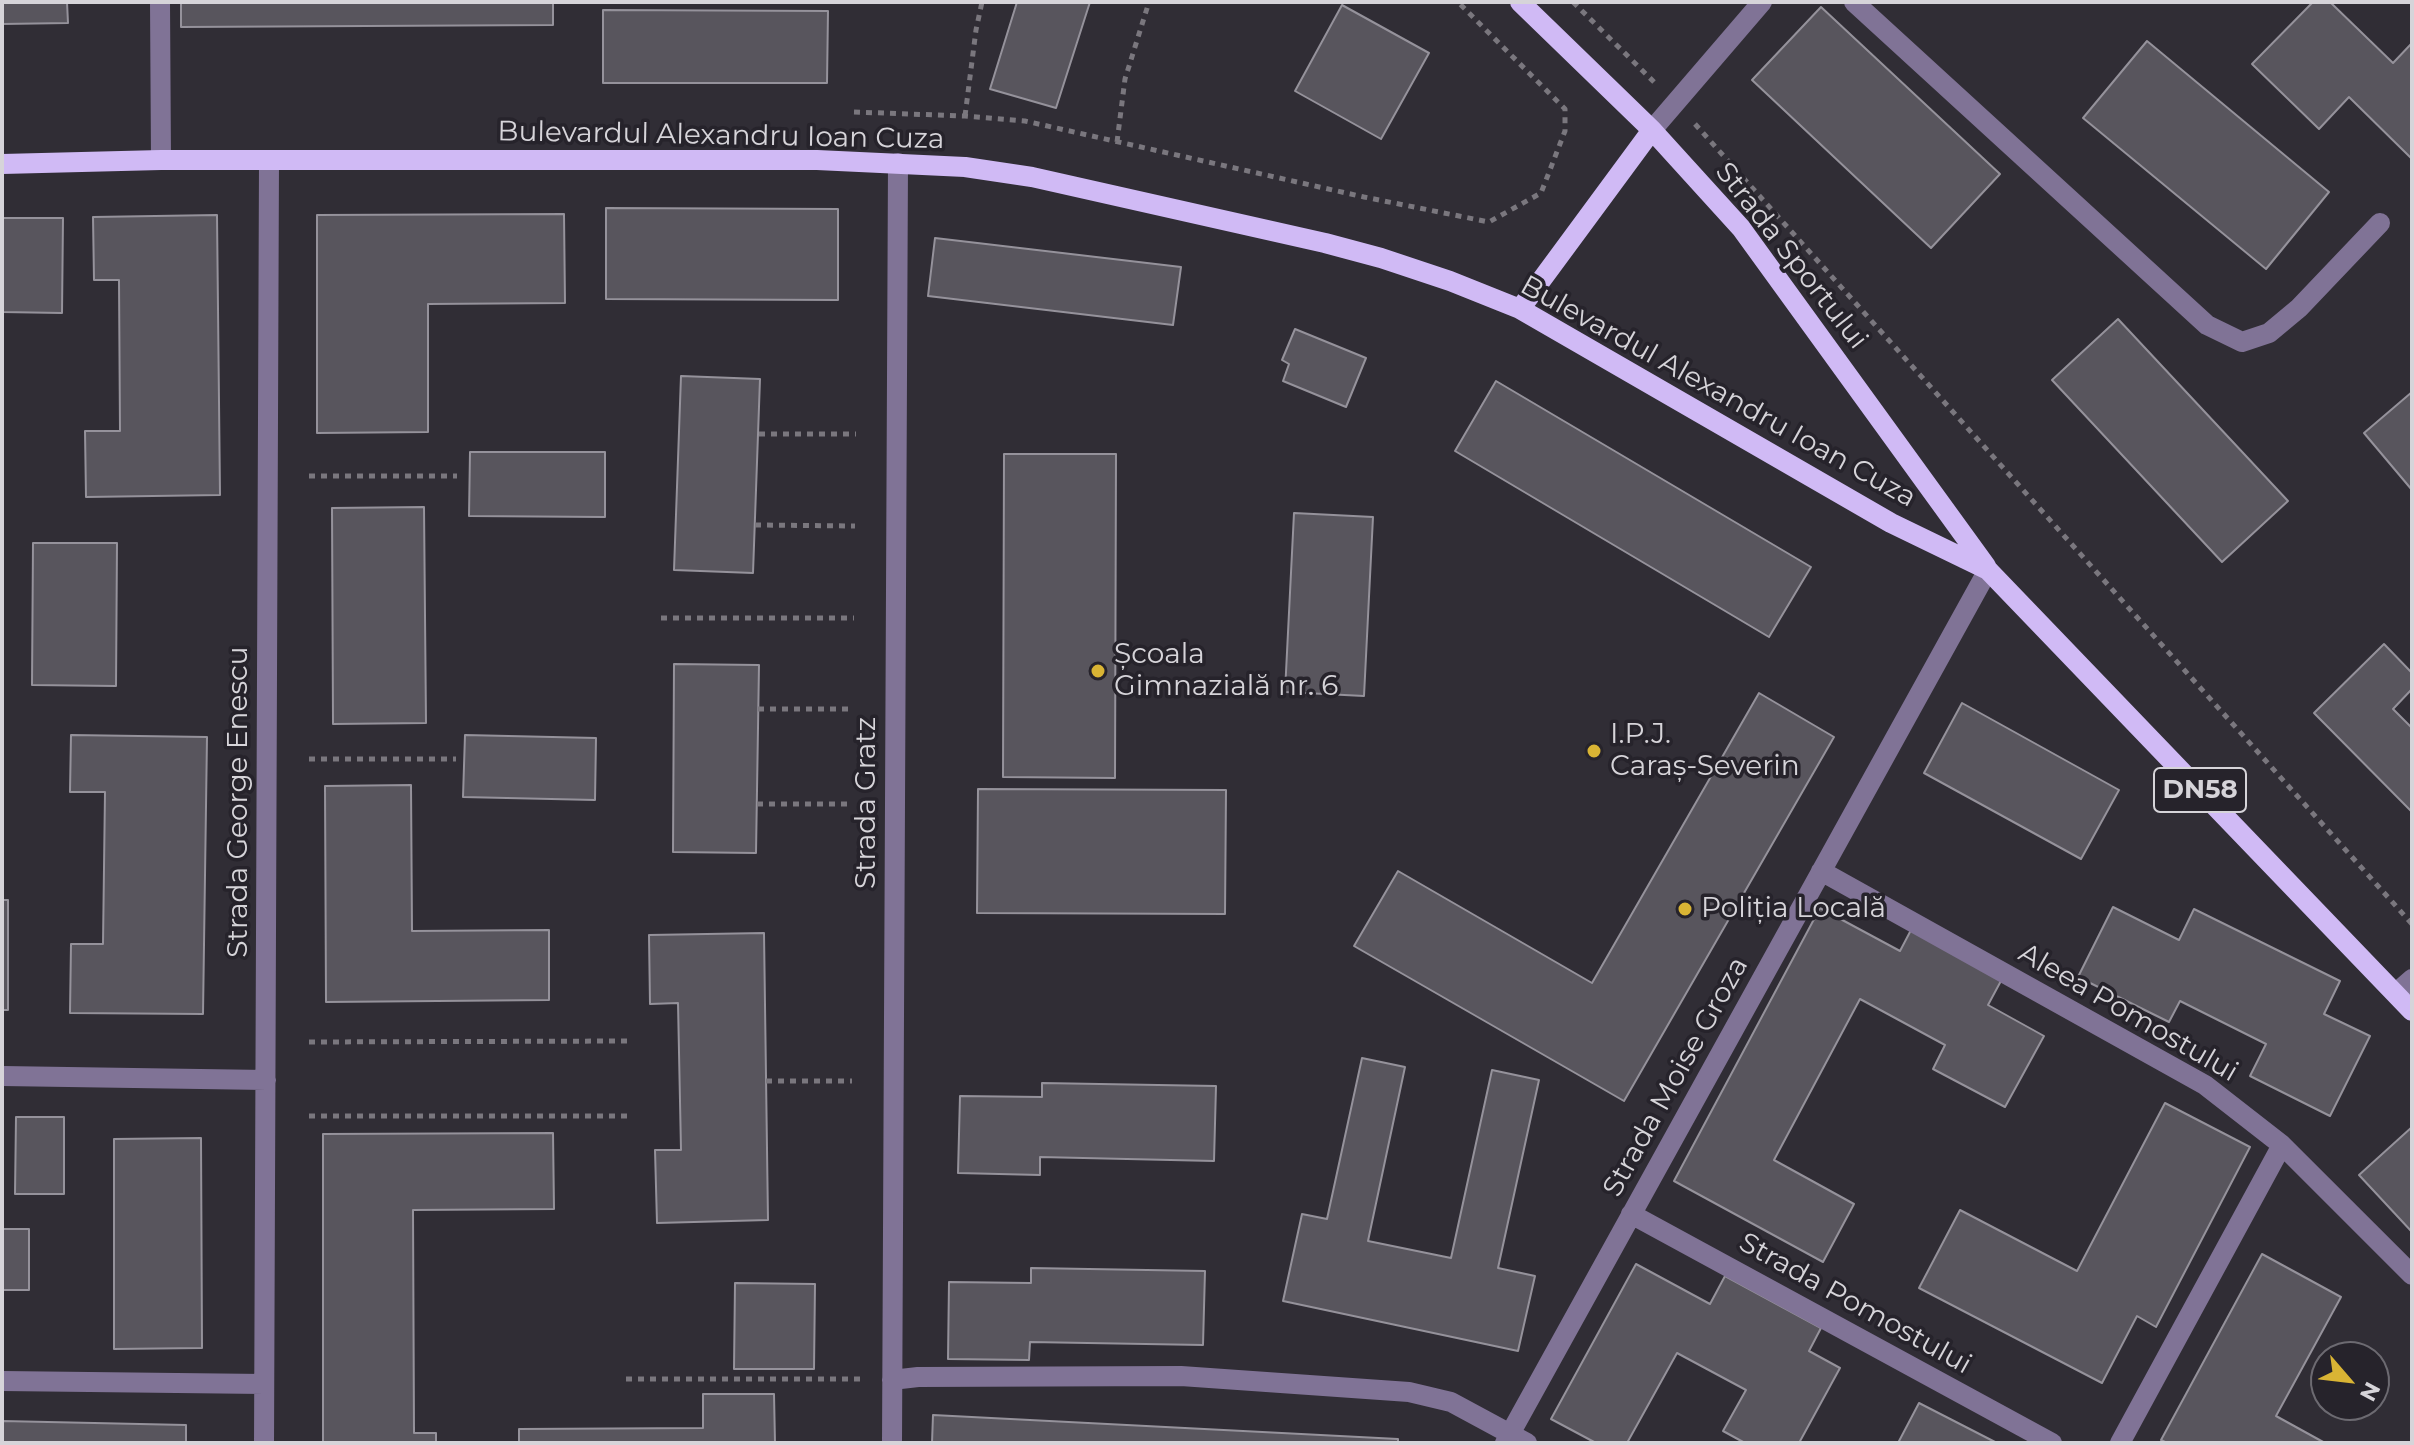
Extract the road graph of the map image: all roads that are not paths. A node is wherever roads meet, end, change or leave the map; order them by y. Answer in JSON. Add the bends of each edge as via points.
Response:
{"nodes":[{"id":1,"x":160,"y":2,"type":"edge"},
{"id":2,"x":1520,"y":2,"type":"edge"},
{"id":3,"x":1762,"y":2,"type":"edge"},
{"id":4,"x":1854,"y":2,"type":"edge"},
{"id":5,"x":1652,"y":130,"type":"junction"},
{"id":6,"x":161,"y":160,"type":"junction"},
{"id":7,"x":269,"y":161,"type":"junction"},
{"id":8,"x":898,"y":163,"type":"junction"},
{"id":9,"x":2,"y":164,"type":"edge"},
{"id":10,"x":2380,"y":223,"type":"dead end"},
{"id":11,"x":1520,"y":309,"type":"junction"},
{"id":12,"x":1988,"y":570,"type":"junction"},
{"id":13,"x":1821,"y":871,"type":"junction"},
{"id":14,"x":2412,"y":979,"type":"edge"},
{"id":15,"x":2396,"y":993,"type":"junction"},
{"id":16,"x":2412,"y":1011,"type":"edge"},
{"id":17,"x":2,"y":1076,"type":"edge"},
{"id":18,"x":266,"y":1080,"type":"junction"},
{"id":19,"x":2282,"y":1145,"type":"junction"},
{"id":20,"x":1631,"y":1214,"type":"junction"},
{"id":21,"x":2412,"y":1275,"type":"edge"},
{"id":22,"x":892,"y":1380,"type":"junction"},
{"id":23,"x":2,"y":1381,"type":"edge"},
{"id":24,"x":264,"y":1384,"type":"junction"},
{"id":25,"x":1514,"y":1440,"type":"edge"},
{"id":26,"x":264,"y":1443,"type":"edge"},
{"id":27,"x":892,"y":1443,"type":"edge"},
{"id":28,"x":2052,"y":1443,"type":"edge"},
{"id":29,"x":2120,"y":1443,"type":"edge"}],
"edges":[{"from":1,"to":6,"type":"street"},
{"from":2,"to":5,"type":"main road","name":"Strada Sportului"},
{"from":3,"to":5,"type":"street"},
{"from":4,"to":10,"type":"street","via":[[2207,325],[2242,342],[2269,333],[2299,308]]},
{"from":5,"to":11,"type":"main road"},
{"from":5,"to":12,"type":"main road","name":"Strada Sportului","via":[[1741,228]]},
{"from":6,"to":7,"type":"main road","name":"Bulevardul Alexandru Ioan Cuza"},
{"from":6,"to":9,"type":"main road","name":"Bulevardul Alexandru Ioan Cuza"},
{"from":7,"to":8,"type":"main road","name":"Bulevardul Alexandru Ioan Cuza"},
{"from":7,"to":18,"type":"street","name":"Strada George Enescu"},
{"from":8,"to":11,"type":"main road","name":"Bulevardul Alexandru Ioan Cuza","via":[[1032,177],[1325,243],[1450,281]]},
{"from":8,"to":22,"type":"street","name":"Strada Gratz"},
{"from":11,"to":12,"type":"main road","name":"Bulevardul Alexandru Ioan Cuza","via":[[1891,523]]},
{"from":12,"to":13,"type":"street","name":"Strada Moise Groza"},
{"from":12,"to":15,"type":"main road","name":"Bulevardul Alexandru Ioan Cuza","number":"DN58"},
{"from":13,"to":19,"type":"street","name":"Aleea Pomostului","via":[[2205,1085]]},
{"from":13,"to":20,"type":"street","name":"Strada Moise Groza"},
{"from":14,"to":15,"type":"street"},
{"from":15,"to":16,"type":"main road","name":"Bulevardul Alexandru Ioan Cuza","number":"DN58"},
{"from":17,"to":18,"type":"street"},
{"from":18,"to":24,"type":"street","name":"Strada George Enescu"},
{"from":19,"to":21,"type":"street","name":"Aleea Pomostului"},
{"from":19,"to":29,"type":"street"},
{"from":20,"to":25,"type":"street","name":"Strada Moise Groza"},
{"from":20,"to":28,"type":"street","name":"Strada Pomostului"},
{"from":22,"to":25,"type":"street","via":[[1181,1376],[1409,1392],[1451,1402]]},
{"from":22,"to":27,"type":"street","name":"Strada Gratz"},
{"from":23,"to":24,"type":"street"},
{"from":24,"to":26,"type":"street","name":"Strada George Enescu"}]}
